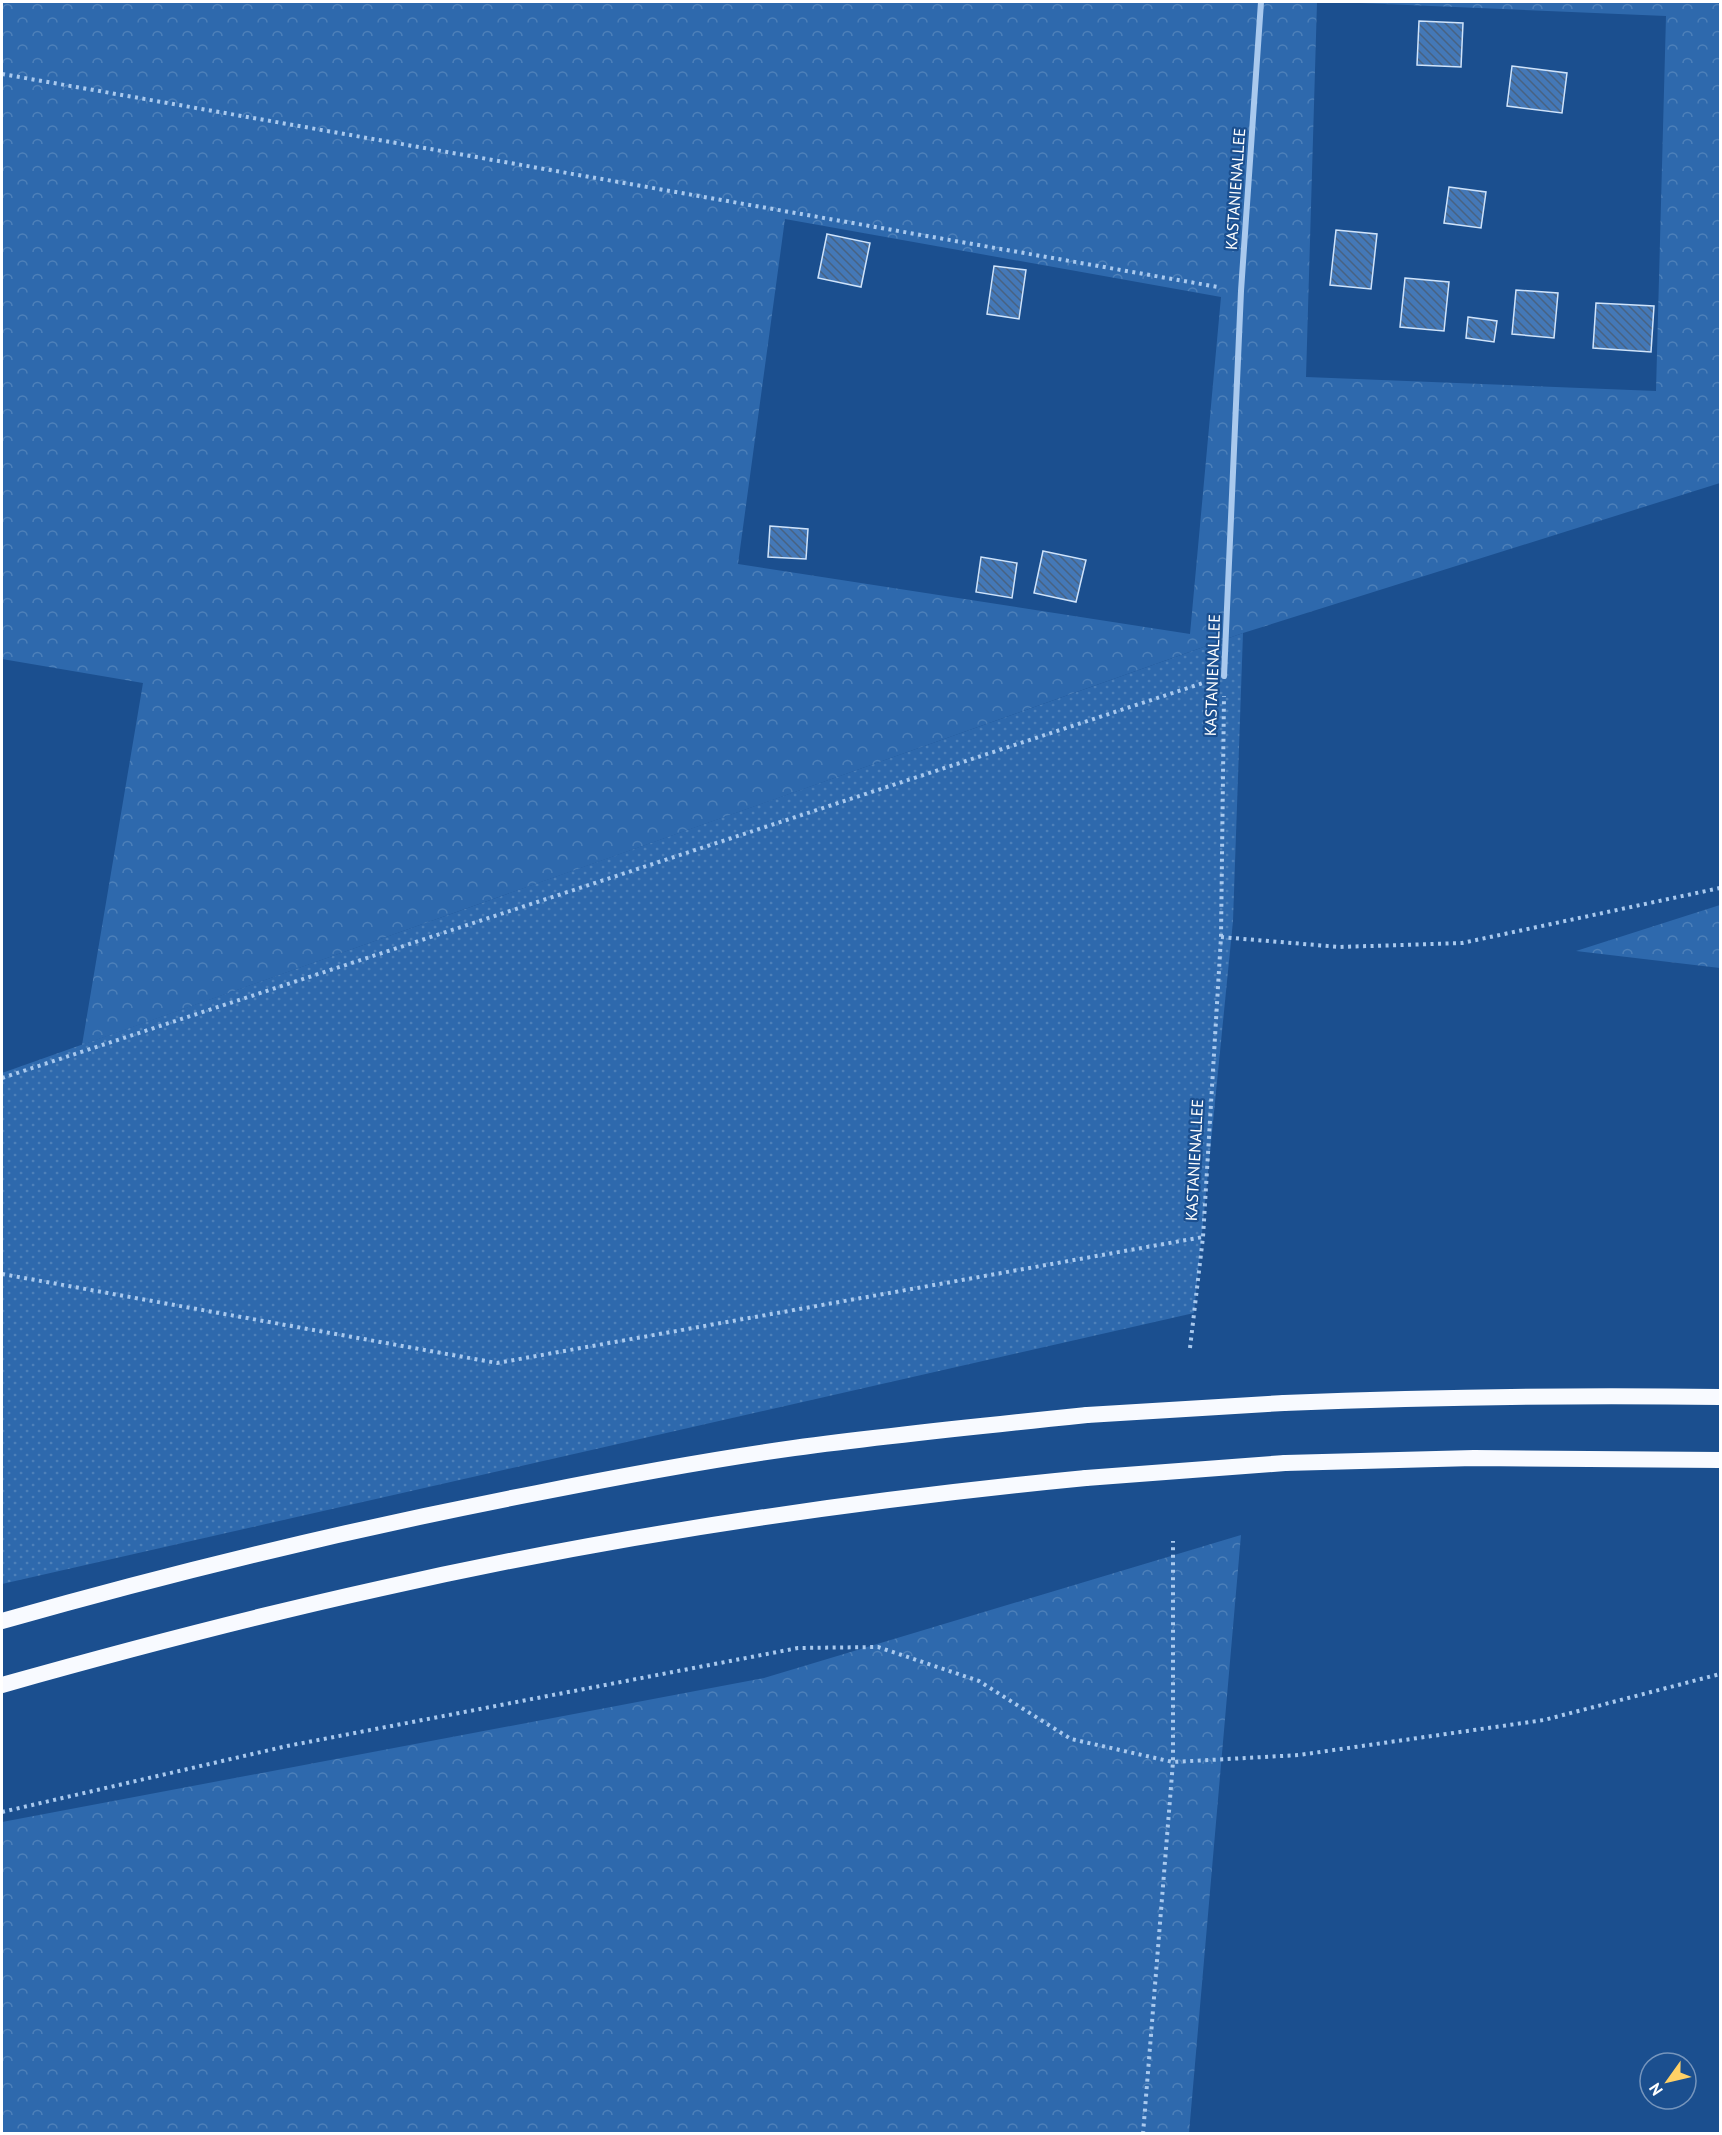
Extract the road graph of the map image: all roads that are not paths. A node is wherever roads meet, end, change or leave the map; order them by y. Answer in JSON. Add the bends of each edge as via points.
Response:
{"nodes":[{"id":1,"x":1261,"y":2,"type":"edge"},
{"id":2,"x":1224,"y":675,"type":"road end"},
{"id":3,"x":1720,"y":1397,"type":"edge"},
{"id":4,"x":1720,"y":1460,"type":"edge"},
{"id":5,"x":2,"y":1621,"type":"edge"},
{"id":6,"x":2,"y":1685,"type":"edge"}],
"edges":[{"from":1,"to":2,"type":"street","name":"KASTANIENALLEE","via":[[1241,291]]},
{"from":3,"to":5,"type":"highway","bridge":true,"via":[[1588,1395],[1284,1403],[1087,1415],[793,1448],[595,1481],[397,1521],[107,1590]]},
{"from":4,"to":6,"type":"highway","bridge":true,"via":[[1474,1458],[1286,1463],[974,1489],[780,1514],[381,1588],[204,1630]]}]}
